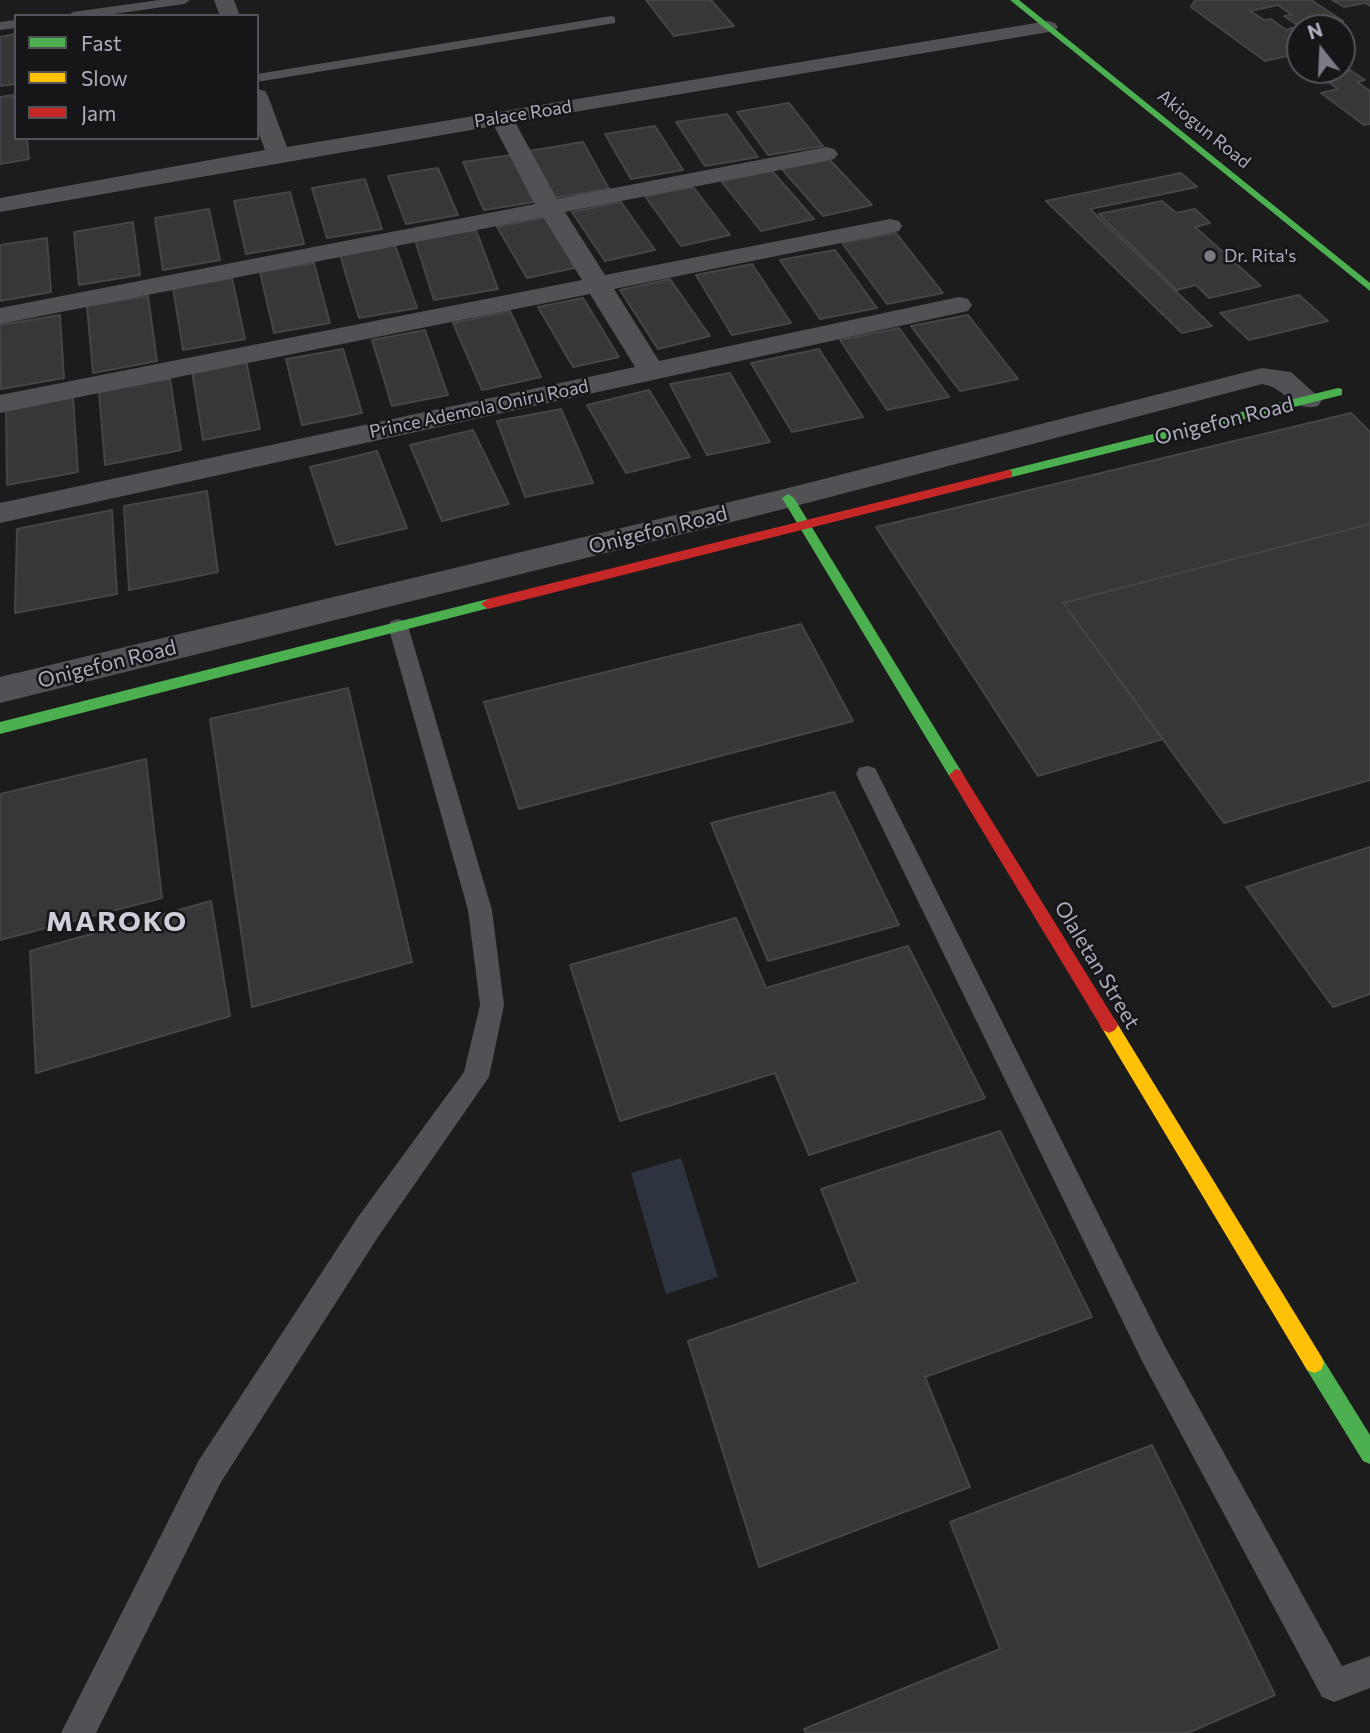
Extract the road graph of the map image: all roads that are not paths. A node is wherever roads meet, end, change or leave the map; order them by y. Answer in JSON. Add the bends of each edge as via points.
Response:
{"nodes":[{"id":1,"x":184,"y":0,"type":"edge"},
{"id":2,"x":1014,"y":0,"type":"edge"},
{"id":3,"x":87,"y":14,"type":"edge"},
{"id":4,"x":611,"y":20,"type":"dead end"},
{"id":5,"x":1048,"y":27,"type":"junction"},
{"id":6,"x":259,"y":78,"type":"edge"},
{"id":7,"x":259,"y":102,"type":"edge"},
{"id":8,"x":501,"y":118,"type":"junction"},
{"id":9,"x":826,"y":153,"type":"dead end"},
{"id":10,"x":278,"y":155,"type":"junction"},
{"id":11,"x":0,"y":205,"type":"edge"},
{"id":12,"x":550,"y":208,"type":"junction"},
{"id":13,"x":890,"y":226,"type":"dead end"},
{"id":14,"x":599,"y":284,"type":"junction"},
{"id":15,"x":1370,"y":288,"type":"edge"},
{"id":16,"x":958,"y":306,"type":"dead end"},
{"id":17,"x":0,"y":316,"type":"edge"},
{"id":18,"x":652,"y":372,"type":"junction"},
{"id":19,"x":1338,"y":392,"type":"dead end"},
{"id":20,"x":1308,"y":400,"type":"joint"},
{"id":21,"x":0,"y":404,"type":"edge"},
{"id":22,"x":796,"y":511,"type":"junction"},
{"id":23,"x":0,"y":513,"type":"edge"},
{"id":24,"x":398,"y":626,"type":"junction"},
{"id":25,"x":0,"y":690,"type":"edge"},
{"id":26,"x":0,"y":728,"type":"edge"},
{"id":27,"x":867,"y":774,"type":"dead end"},
{"id":28,"x":1370,"y":1454,"type":"edge"},
{"id":29,"x":1370,"y":1672,"type":"edge"},
{"id":30,"x":78,"y":1733,"type":"edge"}],
"edges":[{"from":1,"to":3,"type":"lane"},
{"from":2,"to":5,"type":"street","name":"Akiogun Road"},
{"from":4,"to":6,"type":"lane"},
{"from":5,"to":8,"type":"street","name":"Palace Road"},
{"from":5,"to":15,"type":"street","name":"Akiogun Road"},
{"from":7,"to":10,"type":"street"},
{"from":8,"to":10,"type":"street","name":"Palace Road"},
{"from":8,"to":12,"type":"street"},
{"from":9,"to":12,"type":"street"},
{"from":10,"to":11,"type":"street","name":"Palace Road"},
{"from":12,"to":14,"type":"street"},
{"from":12,"to":17,"type":"street"},
{"from":13,"to":14,"type":"street"},
{"from":14,"to":18,"type":"street"},
{"from":14,"to":21,"type":"street"},
{"from":16,"to":18,"type":"street","name":"Prince Ademola Oniru Road"},
{"from":18,"to":23,"type":"street","name":"Prince Ademola Oniru Road"},
{"from":19,"to":20,"type":"street","name":"Onigefon Road"},
{"from":20,"to":22,"type":"street","name":"Onigefon Road","via":[[1281,378],[1262,376]]},
{"from":22,"to":24,"type":"street","name":"Onigefon Road"},
{"from":22,"to":25,"type":"street","name":"Onigefon Road"},
{"from":22,"to":28,"type":"street","name":"Olaletan Street"},
{"from":24,"to":26,"type":"street","name":"Onigefon Road"},
{"from":24,"to":30,"type":"lane","via":[[480,910],[492,1005],[476,1077],[368,1227],[209,1471]]},
{"from":27,"to":29,"type":"lane","via":[[1153,1353],[1334,1685]]}]}
